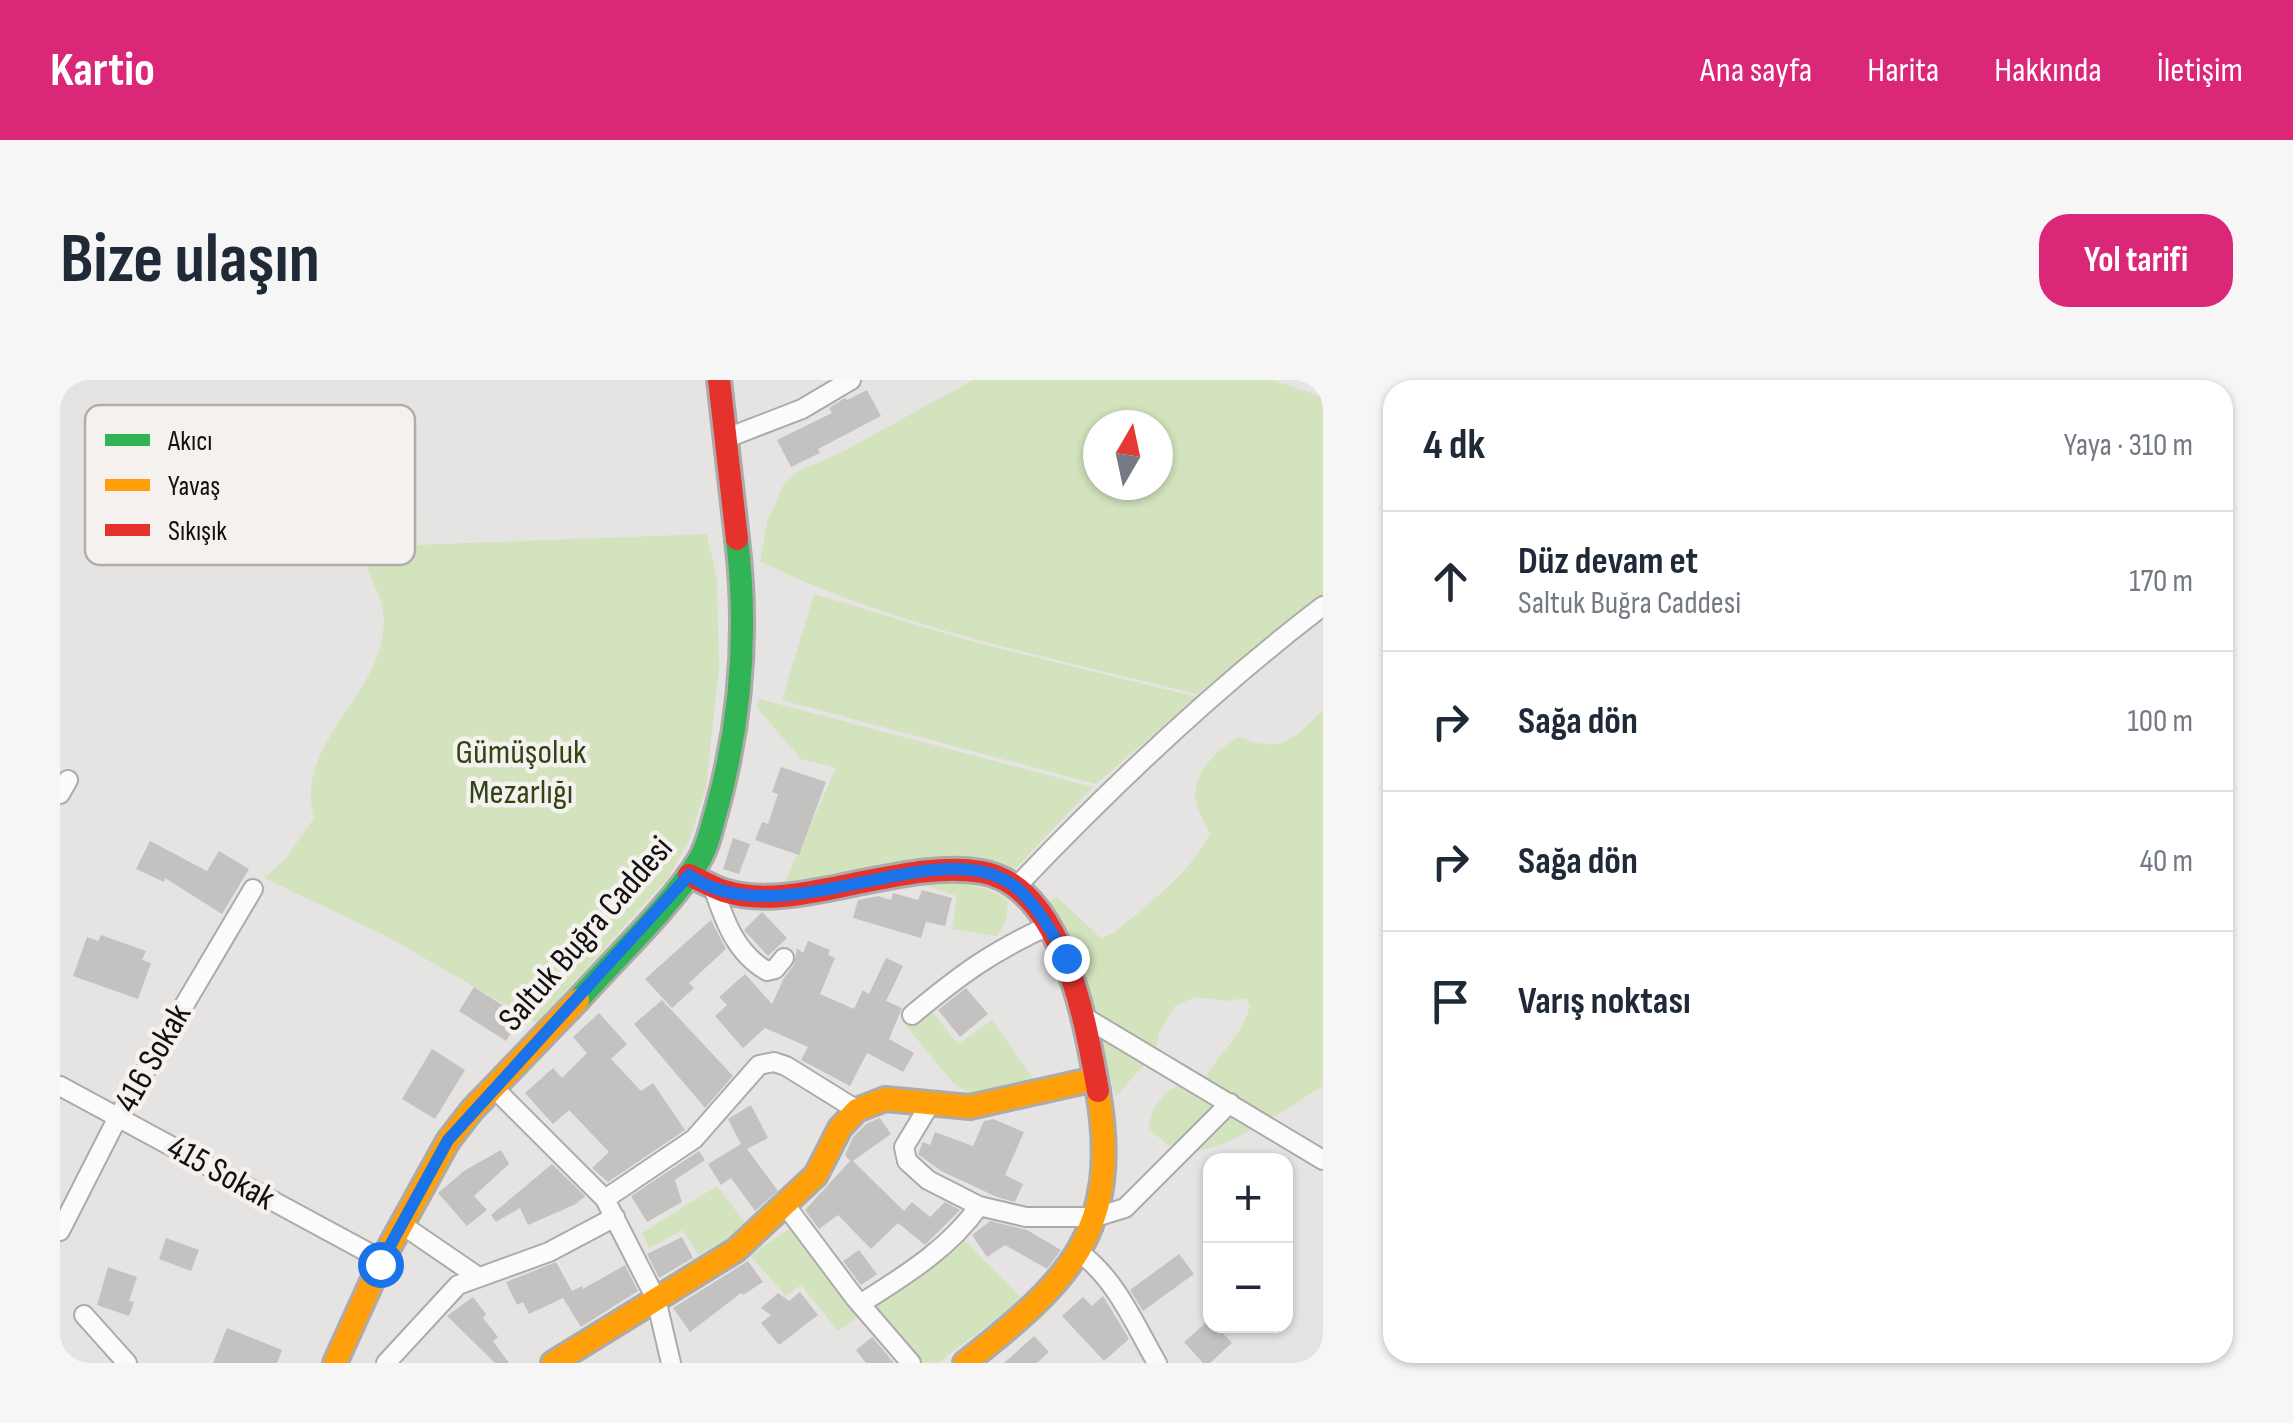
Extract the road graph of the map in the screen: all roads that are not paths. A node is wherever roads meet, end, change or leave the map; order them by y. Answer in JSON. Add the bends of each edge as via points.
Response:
{"nodes":[{"id":1,"x":720,"y":380,"type":"edge"},
{"id":2,"x":851,"y":380,"type":"edge"},
{"id":3,"x":727,"y":438,"type":"junction"},
{"id":4,"x":1323,"y":606,"type":"edge"},
{"id":5,"x":689,"y":875,"type":"junction"},
{"id":6,"x":1016,"y":887,"type":"junction"},
{"id":7,"x":253,"y":889,"type":"dead end"},
{"id":8,"x":714,"y":890,"type":"junction"},
{"id":9,"x":1048,"y":926,"type":"junction"},
{"id":10,"x":784,"y":958,"type":"dead end"},
{"id":11,"x":912,"y":1015,"type":"dead end"},
{"id":12,"x":1081,"y":1015,"type":"junction"},
{"id":13,"x":1095,"y":1079,"type":"junction"},
{"id":14,"x":60,"y":1086,"type":"edge"},
{"id":15,"x":494,"y":1088,"type":"junction"},
{"id":16,"x":1230,"y":1103,"type":"junction"},
{"id":17,"x":930,"y":1104,"type":"junction"},
{"id":18,"x":856,"y":1110,"type":"junction"},
{"id":19,"x":118,"y":1117,"type":"junction"},
{"id":20,"x":1323,"y":1160,"type":"edge"},
{"id":21,"x":606,"y":1199,"type":"junction"},
{"id":22,"x":786,"y":1206,"type":"junction"},
{"id":23,"x":979,"y":1206,"type":"junction"},
{"id":24,"x":615,"y":1216,"type":"junction"},
{"id":25,"x":1096,"y":1217,"type":"junction"},
{"id":26,"x":401,"y":1224,"type":"junction"},
{"id":27,"x":60,"y":1231,"type":"edge"},
{"id":28,"x":1080,"y":1254,"type":"junction"},
{"id":29,"x":382,"y":1260,"type":"junction"},
{"id":30,"x":476,"y":1276,"type":"junction"},
{"id":31,"x":656,"y":1298,"type":"junction"},
{"id":32,"x":860,"y":1304,"type":"junction"},
{"id":33,"x":84,"y":1315,"type":"dead end"},
{"id":34,"x":127,"y":1363,"type":"edge"},
{"id":35,"x":335,"y":1363,"type":"edge"},
{"id":36,"x":386,"y":1363,"type":"edge"},
{"id":37,"x":553,"y":1363,"type":"edge"},
{"id":38,"x":671,"y":1363,"type":"edge"},
{"id":39,"x":910,"y":1363,"type":"edge"},
{"id":40,"x":965,"y":1363,"type":"edge"},
{"id":41,"x":1157,"y":1363,"type":"edge"}],
"edges":[{"from":1,"to":3,"type":"street","name":"Saltuk Buğra Caddesi"},
{"from":2,"to":3,"type":"street","via":[[802,409]]},
{"from":3,"to":5,"type":"street","name":"Saltuk Buğra Caddesi","via":[[744,644],[727,773],[708,840]]},
{"from":4,"to":6,"type":"street","via":[[1129,774]]},
{"from":5,"to":8,"type":"street"},
{"from":5,"to":15,"type":"street","name":"Saltuk Buğra Caddesi"},
{"from":6,"to":8,"type":"street","via":[[957,870],[782,896]]},
{"from":6,"to":9,"type":"street"},
{"from":7,"to":19,"type":"street","name":"416 Sokak"},
{"from":8,"to":10,"type":"street","via":[[746,955],[767,971]]},
{"from":9,"to":11,"type":"street","via":[[996,950]]},
{"from":9,"to":12,"type":"street","via":[[1066,958]]},
{"from":12,"to":13,"type":"street"},
{"from":12,"to":16,"type":"street"},
{"from":13,"to":17,"type":"street","via":[[990,1104]]},
{"from":13,"to":25,"type":"street","via":[[1104,1150]]},
{"from":14,"to":19,"type":"street","name":"415 Sokak"},
{"from":15,"to":21,"type":"street"},
{"from":15,"to":26,"type":"street","name":"Saltuk Buğra Caddesi","via":[[448,1140]]},
{"from":16,"to":20,"type":"street"},
{"from":16,"to":25,"type":"street","via":[[1125,1208]]},
{"from":17,"to":18,"type":"street","via":[[885,1099]]},
{"from":17,"to":23,"type":"street","via":[[904,1155],[928,1180]]},
{"from":18,"to":21,"type":"street","via":[[786,1066],[758,1065],[694,1139]]},
{"from":18,"to":22,"type":"street","via":[[816,1175]]},
{"from":19,"to":27,"type":"street","name":"416 Sokak"},
{"from":19,"to":29,"type":"street","name":"415 Sokak"},
{"from":21,"to":24,"type":"street"},
{"from":22,"to":31,"type":"street","via":[[717,1264]]},
{"from":22,"to":32,"type":"street"},
{"from":23,"to":25,"type":"street","via":[[1047,1219]]},
{"from":23,"to":32,"type":"street","via":[[939,1250]]},
{"from":24,"to":30,"type":"street","via":[[549,1252]]},
{"from":24,"to":31,"type":"street"},
{"from":25,"to":28,"type":"street"},
{"from":26,"to":29,"type":"street","name":"Saltuk Buğra Caddesi"},
{"from":26,"to":30,"type":"street"},
{"from":28,"to":40,"type":"street","via":[[1042,1299]]},
{"from":28,"to":41,"type":"street","via":[[1108,1278]]},
{"from":29,"to":35,"type":"street","name":"Saltuk Buğra Caddesi"},
{"from":30,"to":36,"type":"street","via":[[458,1285]]},
{"from":31,"to":37,"type":"street"},
{"from":31,"to":38,"type":"street"},
{"from":32,"to":39,"type":"street"},
{"from":33,"to":34,"type":"street"}]}
